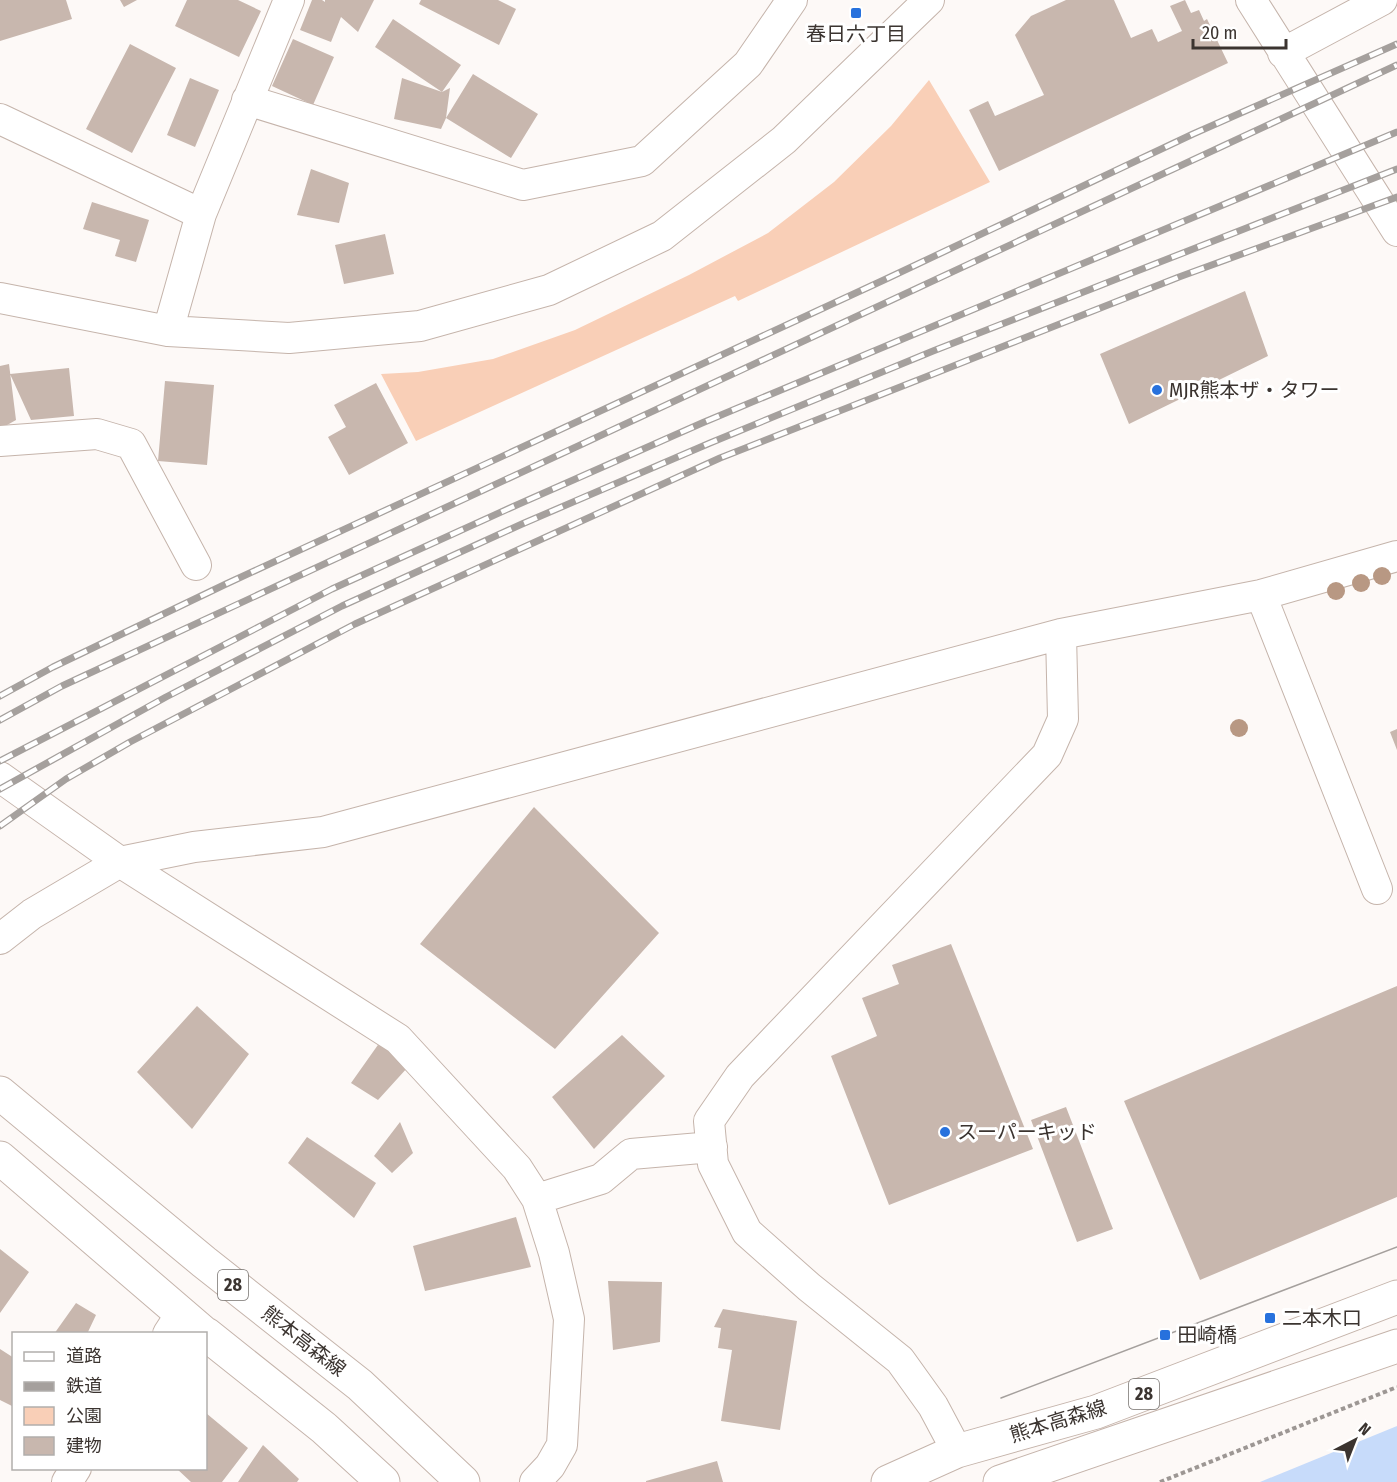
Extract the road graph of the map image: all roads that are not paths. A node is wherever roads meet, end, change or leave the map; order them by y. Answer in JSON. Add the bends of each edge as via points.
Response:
{"nodes":[{"id":1,"x":289,"y":0,"type":"edge"},
{"id":2,"x":792,"y":0,"type":"edge"},
{"id":3,"x":929,"y":0,"type":"edge"},
{"id":4,"x":1251,"y":0,"type":"edge"},
{"id":5,"x":1382,"y":0,"type":"edge"},
{"id":6,"x":1283,"y":53,"type":"junction"},
{"id":7,"x":247,"y":100,"type":"junction"},
{"id":8,"x":0,"y":119,"type":"edge"},
{"id":9,"x":201,"y":214,"type":"junction"},
{"id":10,"x":1397,"y":231,"type":"edge"},
{"id":11,"x":0,"y":298,"type":"edge"},
{"id":12,"x":168,"y":331,"type":"junction"},
{"id":13,"x":0,"y":441,"type":"edge"},
{"id":14,"x":1397,"y":556,"type":"edge"},
{"id":15,"x":196,"y":566,"type":"dead end"},
{"id":16,"x":1261,"y":595,"type":"junction"},
{"id":17,"x":1061,"y":634,"type":"junction"},
{"id":18,"x":0,"y":777,"type":"edge"},
{"id":19,"x":120,"y":862,"type":"junction"},
{"id":20,"x":1377,"y":889,"type":"dead end"},
{"id":21,"x":0,"y":939,"type":"edge"},
{"id":22,"x":0,"y":1093,"type":"edge"},
{"id":23,"x":712,"y":1147,"type":"junction"},
{"id":24,"x":0,"y":1158,"type":"edge"},
{"id":25,"x":537,"y":1199,"type":"junction"},
{"id":26,"x":1397,"y":1297,"type":"edge"},
{"id":27,"x":190,"y":1329,"type":"edge"},
{"id":28,"x":207,"y":1342,"type":"edge"},
{"id":29,"x":1397,"y":1346,"type":"edge"},
{"id":30,"x":957,"y":1451,"type":"junction"},
{"id":31,"x":384,"y":1482,"type":"edge"},
{"id":32,"x":463,"y":1482,"type":"edge"},
{"id":33,"x":535,"y":1482,"type":"edge"},
{"id":34,"x":888,"y":1482,"type":"edge"},
{"id":35,"x":1000,"y":1482,"type":"edge"}],
"edges":[{"from":1,"to":7,"type":"street"},
{"from":2,"to":7,"type":"street","via":[[748,64],[642,161],[523,185]]},
{"from":3,"to":12,"type":"street","via":[[784,140],[662,236],[549,290],[420,326],[289,338]]},
{"from":4,"to":6,"type":"street"},
{"from":5,"to":6,"type":"street"},
{"from":6,"to":10,"type":"street"},
{"from":7,"to":9,"type":"street"},
{"from":8,"to":9,"type":"street"},
{"from":9,"to":12,"type":"street"},
{"from":11,"to":12,"type":"street"},
{"from":13,"to":15,"type":"street","via":[[97,435],[131,444]]},
{"from":14,"to":16,"type":"street"},
{"from":16,"to":17,"type":"street"},
{"from":16,"to":20,"type":"street"},
{"from":17,"to":19,"type":"street","via":[[323,832],[194,847]]},
{"from":17,"to":23,"type":"street","via":[[1063,719],[1047,755],[740,1076],[709,1121]]},
{"from":18,"to":19,"type":"street"},
{"from":19,"to":21,"type":"street","via":[[32,914]]},
{"from":19,"to":25,"type":"street","via":[[398,1039],[517,1168]]},
{"from":22,"to":32,"type":"main road","name":"熊本高森線","number":"28","via":[[360,1385]]},
{"from":23,"to":25,"type":"street","via":[[631,1154],[601,1179]]},
{"from":23,"to":30,"type":"street","via":[[713,1164],[747,1232],[900,1360],[933,1406]]},
{"from":24,"to":27,"type":"main road"},
{"from":25,"to":33,"type":"street","via":[[568,1319],[562,1445]]},
{"from":26,"to":30,"type":"main road","name":"熊本高森線","number":"28","via":[[1096,1412]]},
{"from":28,"to":31,"type":"main road","via":[[324,1428]]},
{"from":29,"to":35,"type":"main road","name":"熊本高森線","number":"28"},
{"from":30,"to":34,"type":"main road","name":"熊本高森線","number":"28"}]}
